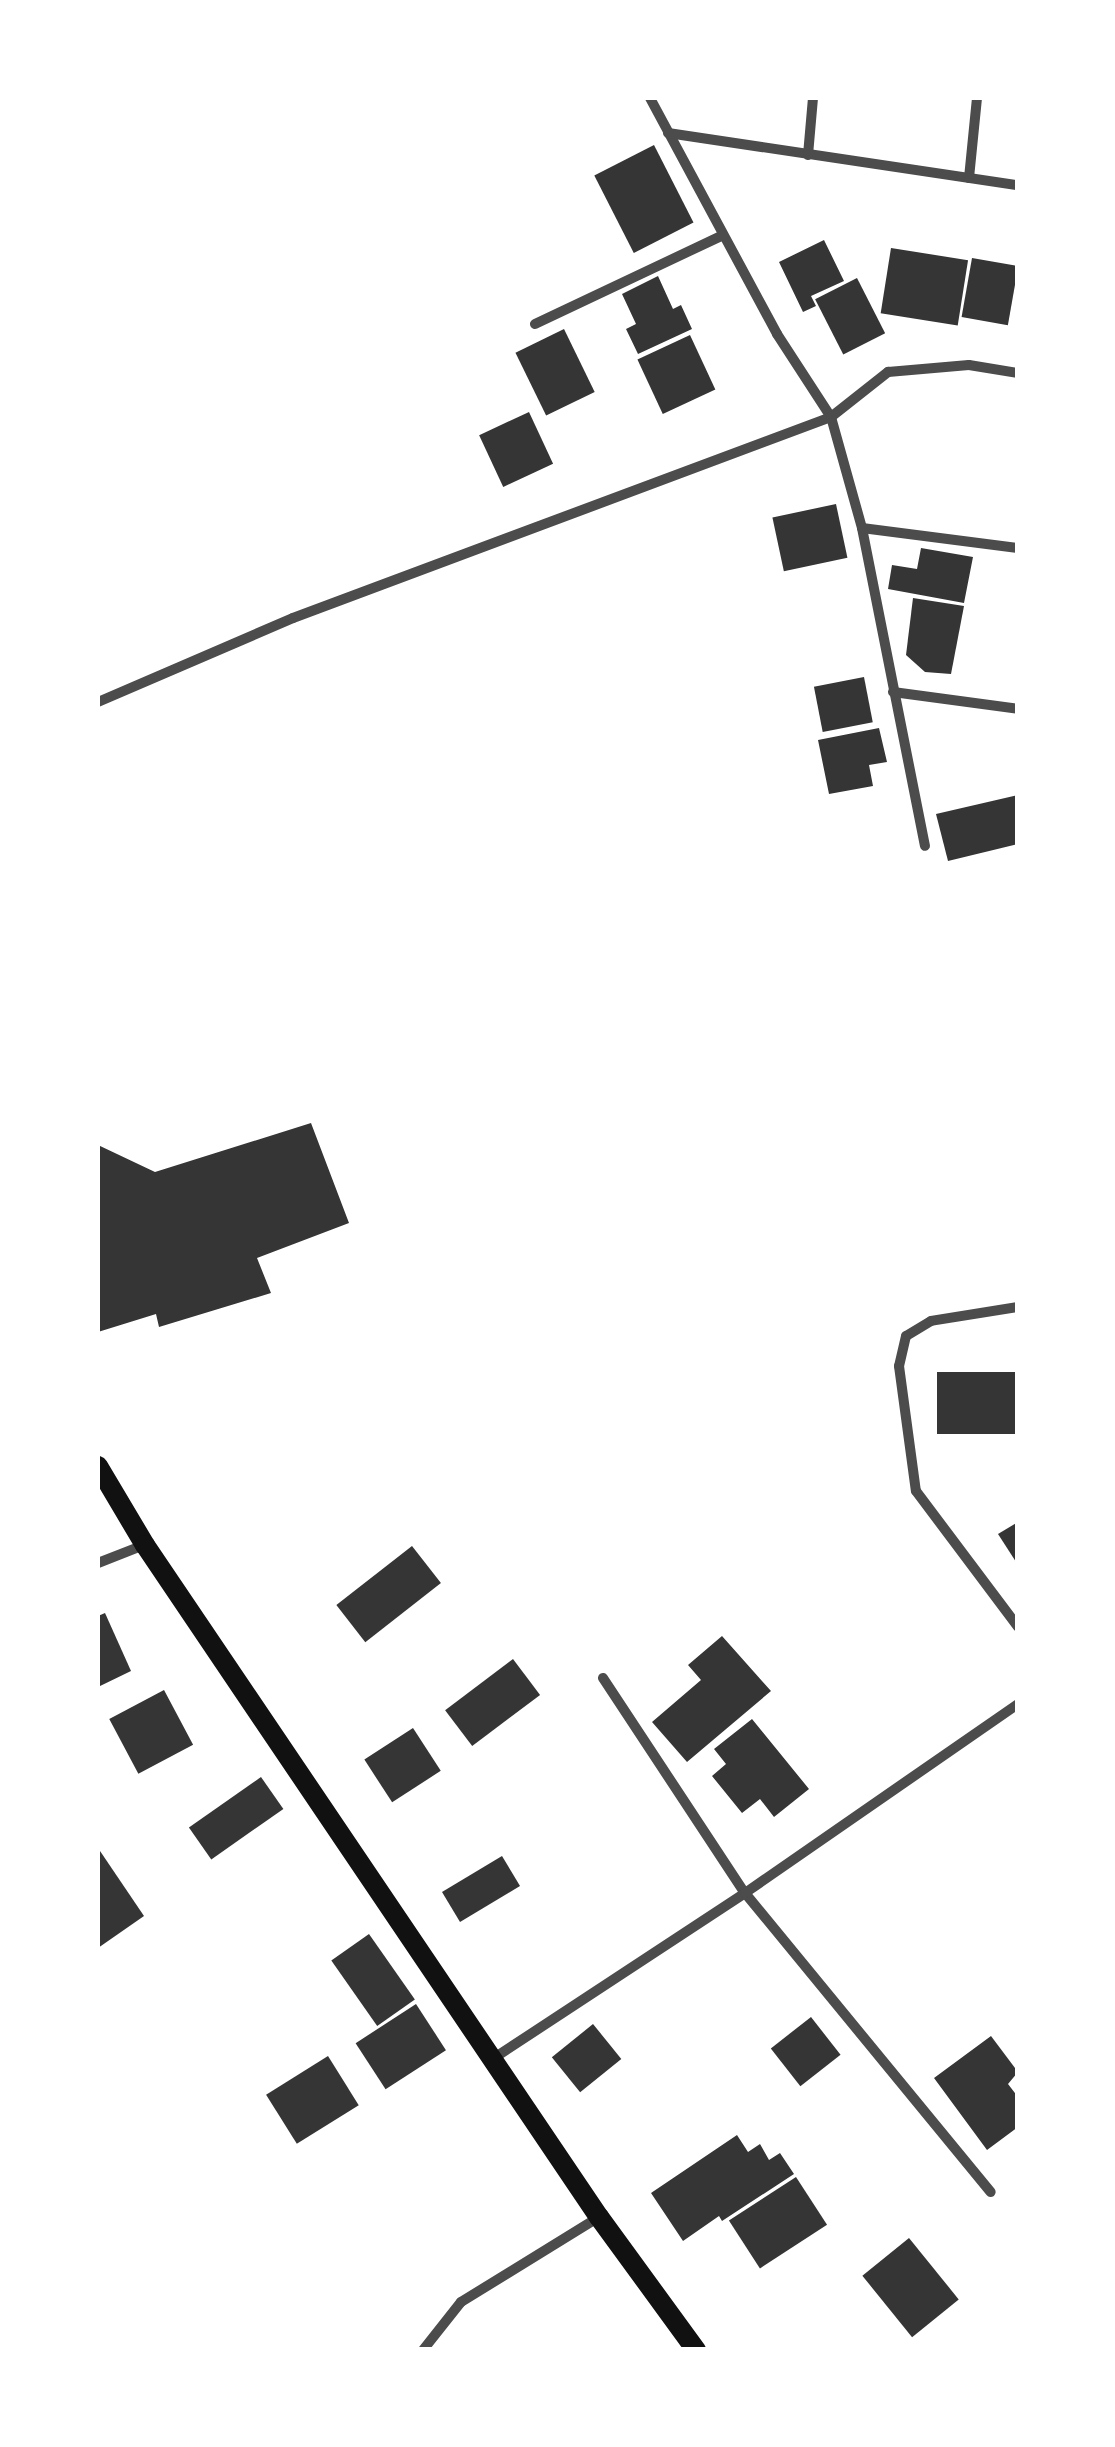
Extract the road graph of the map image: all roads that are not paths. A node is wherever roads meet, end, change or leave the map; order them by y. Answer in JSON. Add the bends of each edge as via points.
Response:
{"nodes":[{"id":1,"x":650,"y":98,"type":"edge"},
{"id":2,"x":814,"y":98,"type":"edge"},
{"id":3,"x":976,"y":98,"type":"edge"},
{"id":4,"x":668,"y":133,"type":"junction"},
{"id":5,"x":808,"y":155,"type":"junction"},
{"id":6,"x":969,"y":178,"type":"junction"},
{"id":7,"x":1018,"y":185,"type":"edge"},
{"id":8,"x":724,"y":235,"type":"junction"},
{"id":9,"x":534,"y":324,"type":"dead end"},
{"id":10,"x":1018,"y":373,"type":"edge"},
{"id":11,"x":830,"y":418,"type":"junction"},
{"id":12,"x":862,"y":528,"type":"junction"},
{"id":13,"x":1018,"y":548,"type":"edge"},
{"id":14,"x":894,"y":692,"type":"junction"},
{"id":15,"x":98,"y":702,"type":"edge"},
{"id":16,"x":1018,"y":709,"type":"edge"},
{"id":17,"x":925,"y":846,"type":"dead end"},
{"id":18,"x":1018,"y":1308,"type":"edge"},
{"id":19,"x":98,"y":1466,"type":"edge"},
{"id":20,"x":145,"y":1545,"type":"junction"},
{"id":21,"x":98,"y":1562,"type":"edge"},
{"id":22,"x":1018,"y":1628,"type":"edge"},
{"id":23,"x":603,"y":1678,"type":"dead end"},
{"id":24,"x":1018,"y":1704,"type":"edge"},
{"id":25,"x":746,"y":1893,"type":"junction"},
{"id":26,"x":494,"y":2058,"type":"junction"},
{"id":27,"x":991,"y":2192,"type":"dead end"},
{"id":28,"x":599,"y":2217,"type":"junction"},
{"id":29,"x":423,"y":2350,"type":"edge"},
{"id":30,"x":696,"y":2350,"type":"edge"}],
"edges":[{"from":1,"to":4,"type":"street"},
{"from":2,"to":5,"type":"street"},
{"from":3,"to":6,"type":"street"},
{"from":4,"to":5,"type":"street"},
{"from":4,"to":8,"type":"street"},
{"from":5,"to":6,"type":"street"},
{"from":6,"to":7,"type":"street"},
{"from":8,"to":9,"type":"street"},
{"from":8,"to":11,"type":"street"},
{"from":10,"to":11,"type":"street","via":[[969,365],[888,372]]},
{"from":11,"to":12,"type":"street"},
{"from":11,"to":15,"type":"street","via":[[292,618]]},
{"from":12,"to":13,"type":"street"},
{"from":12,"to":14,"type":"street"},
{"from":14,"to":16,"type":"street"},
{"from":14,"to":17,"type":"street"},
{"from":18,"to":22,"type":"street","via":[[931,1321],[906,1336],[899,1366],[916,1491]]},
{"from":19,"to":20,"type":"main road"},
{"from":20,"to":21,"type":"street"},
{"from":20,"to":26,"type":"main road"},
{"from":23,"to":25,"type":"street"},
{"from":24,"to":25,"type":"street"},
{"from":25,"to":26,"type":"street"},
{"from":25,"to":27,"type":"street"},
{"from":26,"to":28,"type":"main road"},
{"from":28,"to":29,"type":"street","via":[[461,2302]]},
{"from":28,"to":30,"type":"main road"}]}
